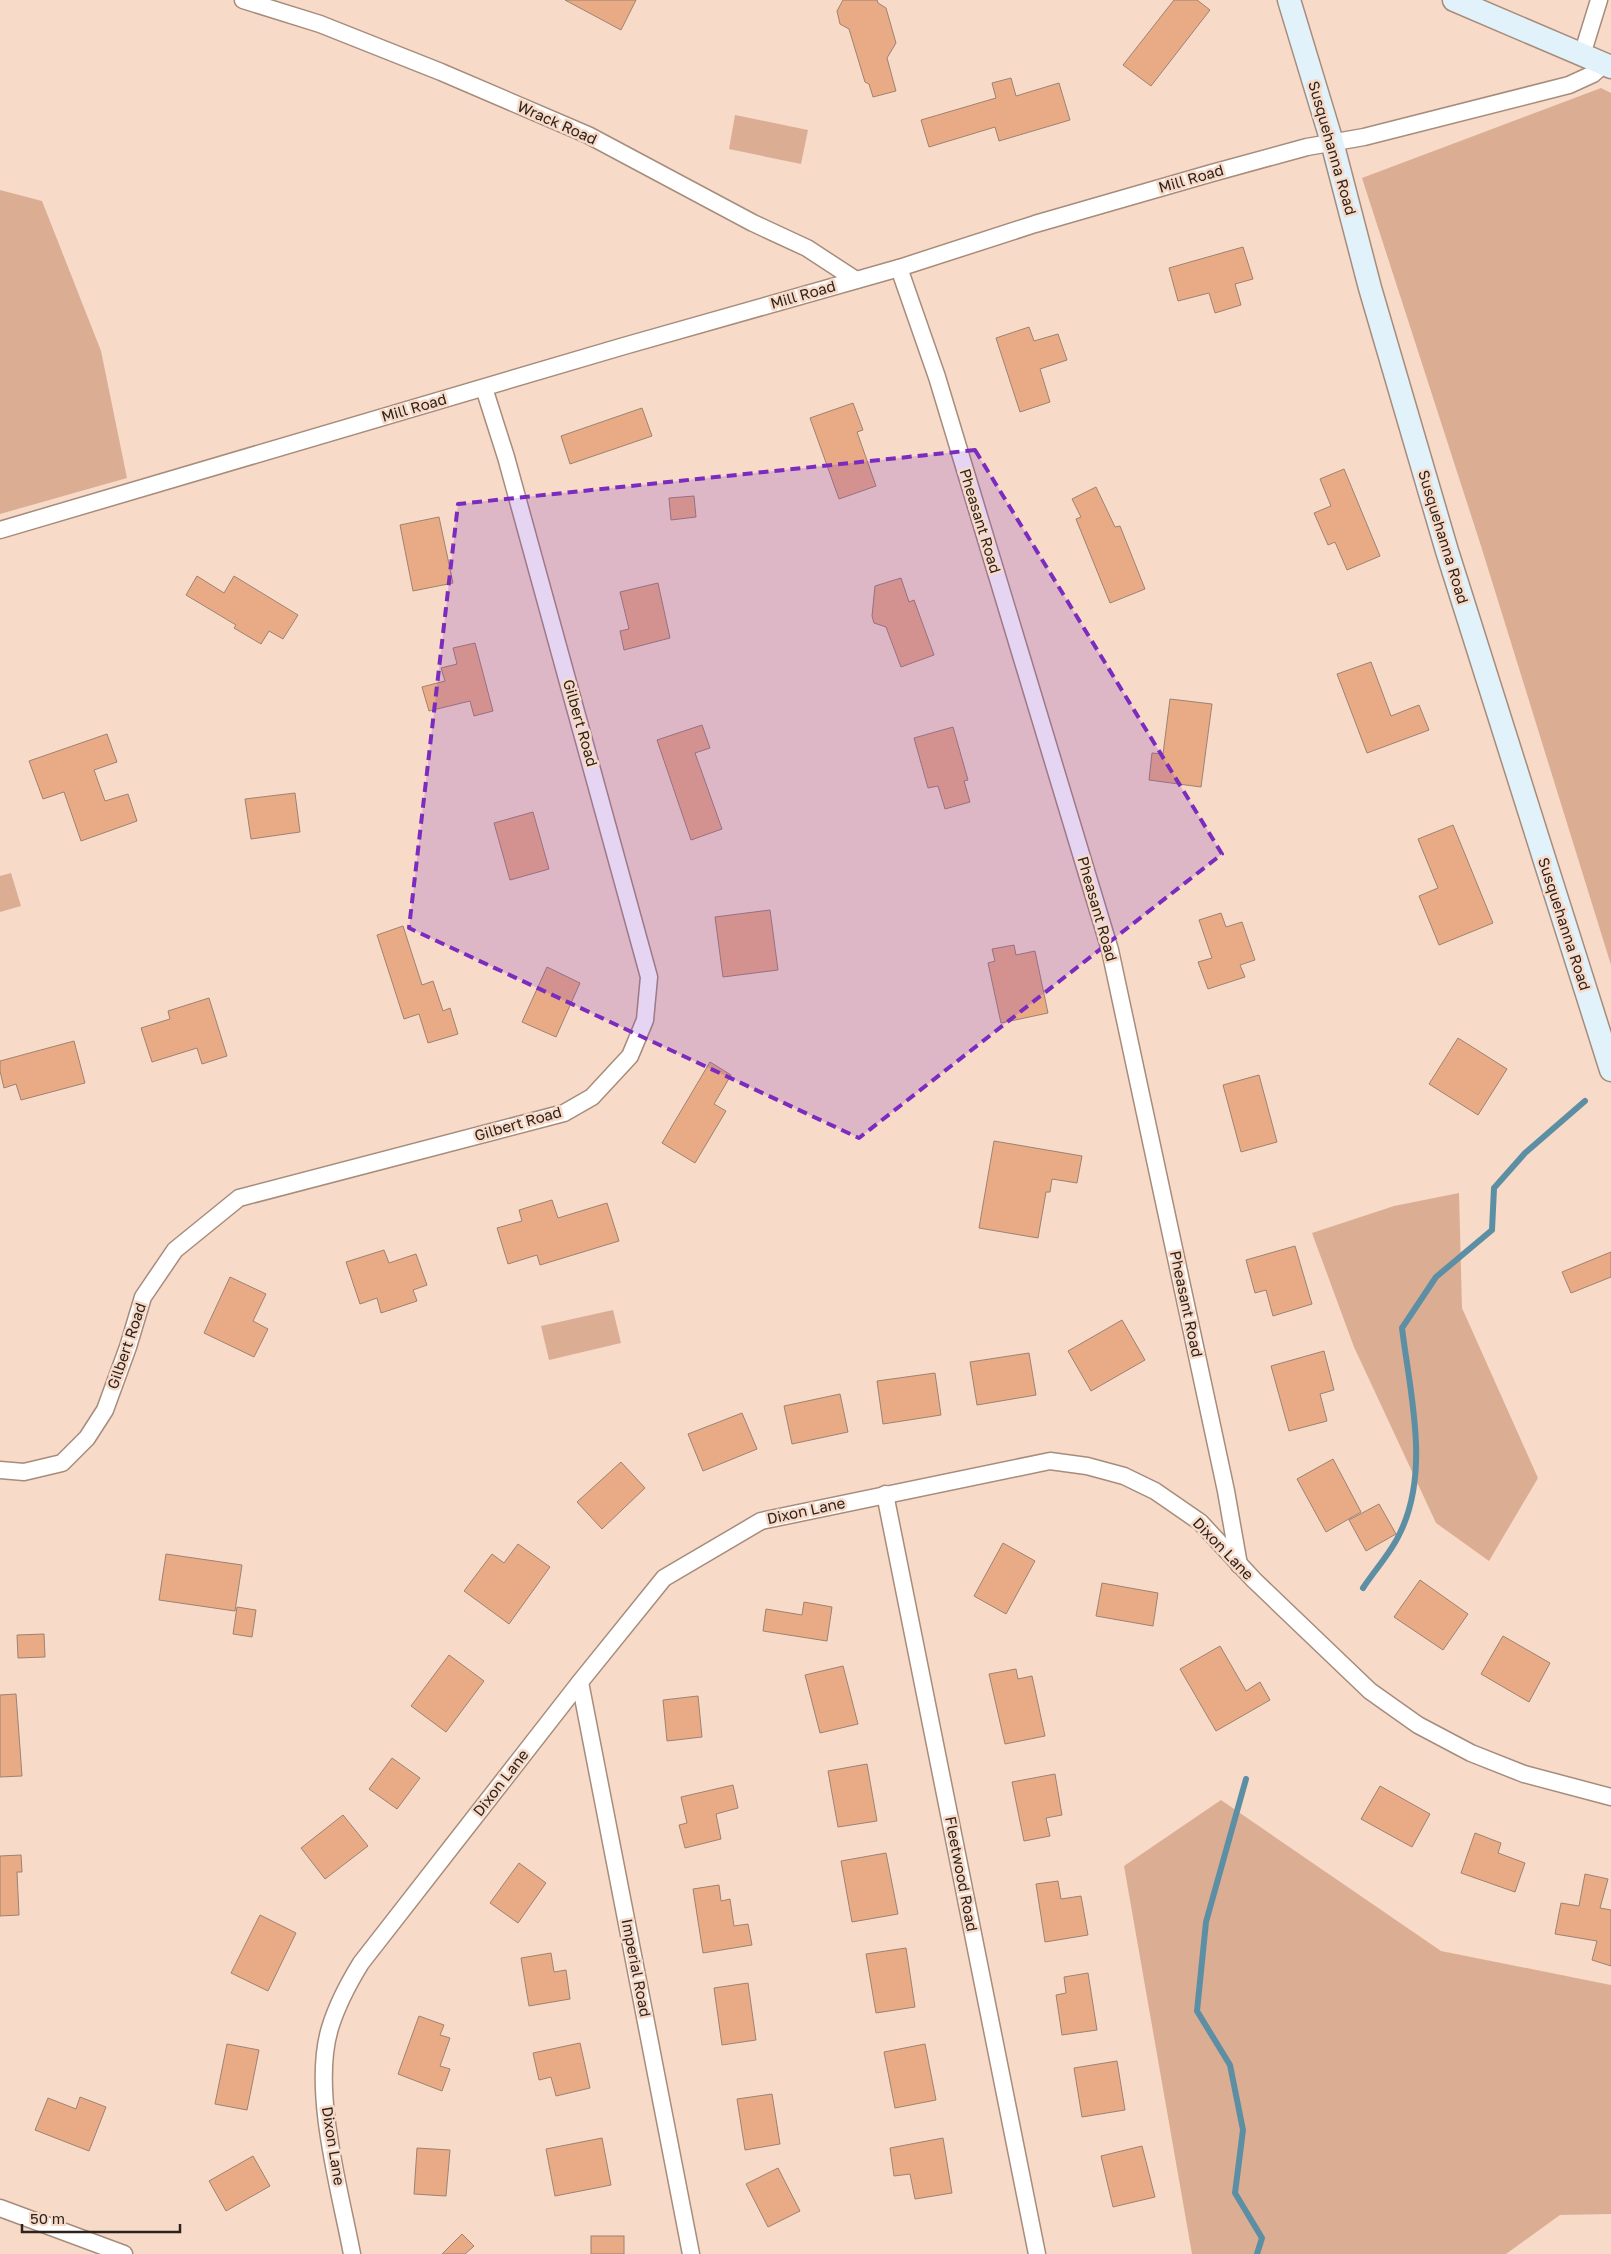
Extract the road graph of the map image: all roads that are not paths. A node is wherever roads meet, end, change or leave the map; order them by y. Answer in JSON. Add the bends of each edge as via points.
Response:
{"nodes":[{"id":1,"x":244,"y":0,"type":"edge"},
{"id":2,"x":1289,"y":0,"type":"edge"},
{"id":3,"x":1454,"y":0,"type":"edge"},
{"id":4,"x":1599,"y":0,"type":"edge"},
{"id":5,"x":1582,"y":55,"type":"junction"},
{"id":6,"x":1607,"y":65,"type":"edge"},
{"id":7,"x":1332,"y":142,"type":"junction"},
{"id":8,"x":899,"y":268,"type":"junction"},
{"id":9,"x":856,"y":280,"type":"junction"},
{"id":10,"x":484,"y":388,"type":"junction"},
{"id":11,"x":0,"y":530,"type":"edge"},
{"id":12,"x":1611,"y":1070,"type":"edge"},
{"id":13,"x":0,"y":1470,"type":"edge"},
{"id":14,"x":885,"y":1494,"type":"junction"},
{"id":15,"x":1239,"y":1565,"type":"junction"},
{"id":16,"x":580,"y":1682,"type":"junction"},
{"id":17,"x":1611,"y":1797,"type":"edge"},
{"id":18,"x":0,"y":2208,"type":"edge"},
{"id":19,"x":124,"y":2254,"type":"edge"},
{"id":20,"x":352,"y":2254,"type":"edge"},
{"id":21,"x":691,"y":2254,"type":"edge"},
{"id":22,"x":1037,"y":2254,"type":"edge"}],
"edges":[{"from":1,"to":9,"type":"street","name":"Wrack Road","via":[[337,31],[588,135],[753,223],[807,248]]},
{"from":2,"to":7,"type":"main road","name":"Susquehanna Road"},
{"from":3,"to":5,"type":"main road"},
{"from":4,"to":5,"type":"street"},
{"from":5,"to":6,"type":"main road"},
{"from":6,"to":7,"type":"street","name":"Mill Road","via":[[1569,85],[1364,137]]},
{"from":7,"to":8,"type":"street","name":"Mill Road","via":[[1212,172]]},
{"from":7,"to":12,"type":"main road","name":"Susquehanna Road","via":[[1370,288],[1447,551]]},
{"from":8,"to":9,"type":"street","name":"Mill Road"},
{"from":8,"to":15,"type":"street","name":"Pheasant Road","via":[[937,377],[1110,950]]},
{"from":9,"to":10,"type":"street","name":"Mill Road"},
{"from":10,"to":11,"type":"street","name":"Mill Road"},
{"from":10,"to":13,"type":"street","name":"Gilbert Road","via":[[506,457],[649,977],[645,1020],[630,1056],[592,1097],[564,1113],[239,1198],[175,1250],[143,1297],[105,1410],[87,1438],[62,1463],[24,1472]]},
{"from":14,"to":15,"type":"street","name":"Dixon Lane","via":[[1050,1461],[1087,1466],[1124,1476],[1155,1491],[1200,1522]]},
{"from":14,"to":16,"type":"street","name":"Dixon Lane","via":[[761,1521],[664,1578]]},
{"from":14,"to":22,"type":"street","name":"Fleetwood Road"},
{"from":15,"to":17,"type":"street","name":"Dixon Lane","via":[[1370,1691],[1418,1725],[1471,1753],[1524,1774]]},
{"from":16,"to":20,"type":"street","name":"Dixon Lane","via":[[361,1963],[342,1996],[329,2029],[322,2072],[331,2145]]},
{"from":16,"to":21,"type":"street","name":"Imperial Road"},
{"from":18,"to":19,"type":"street"}]}
